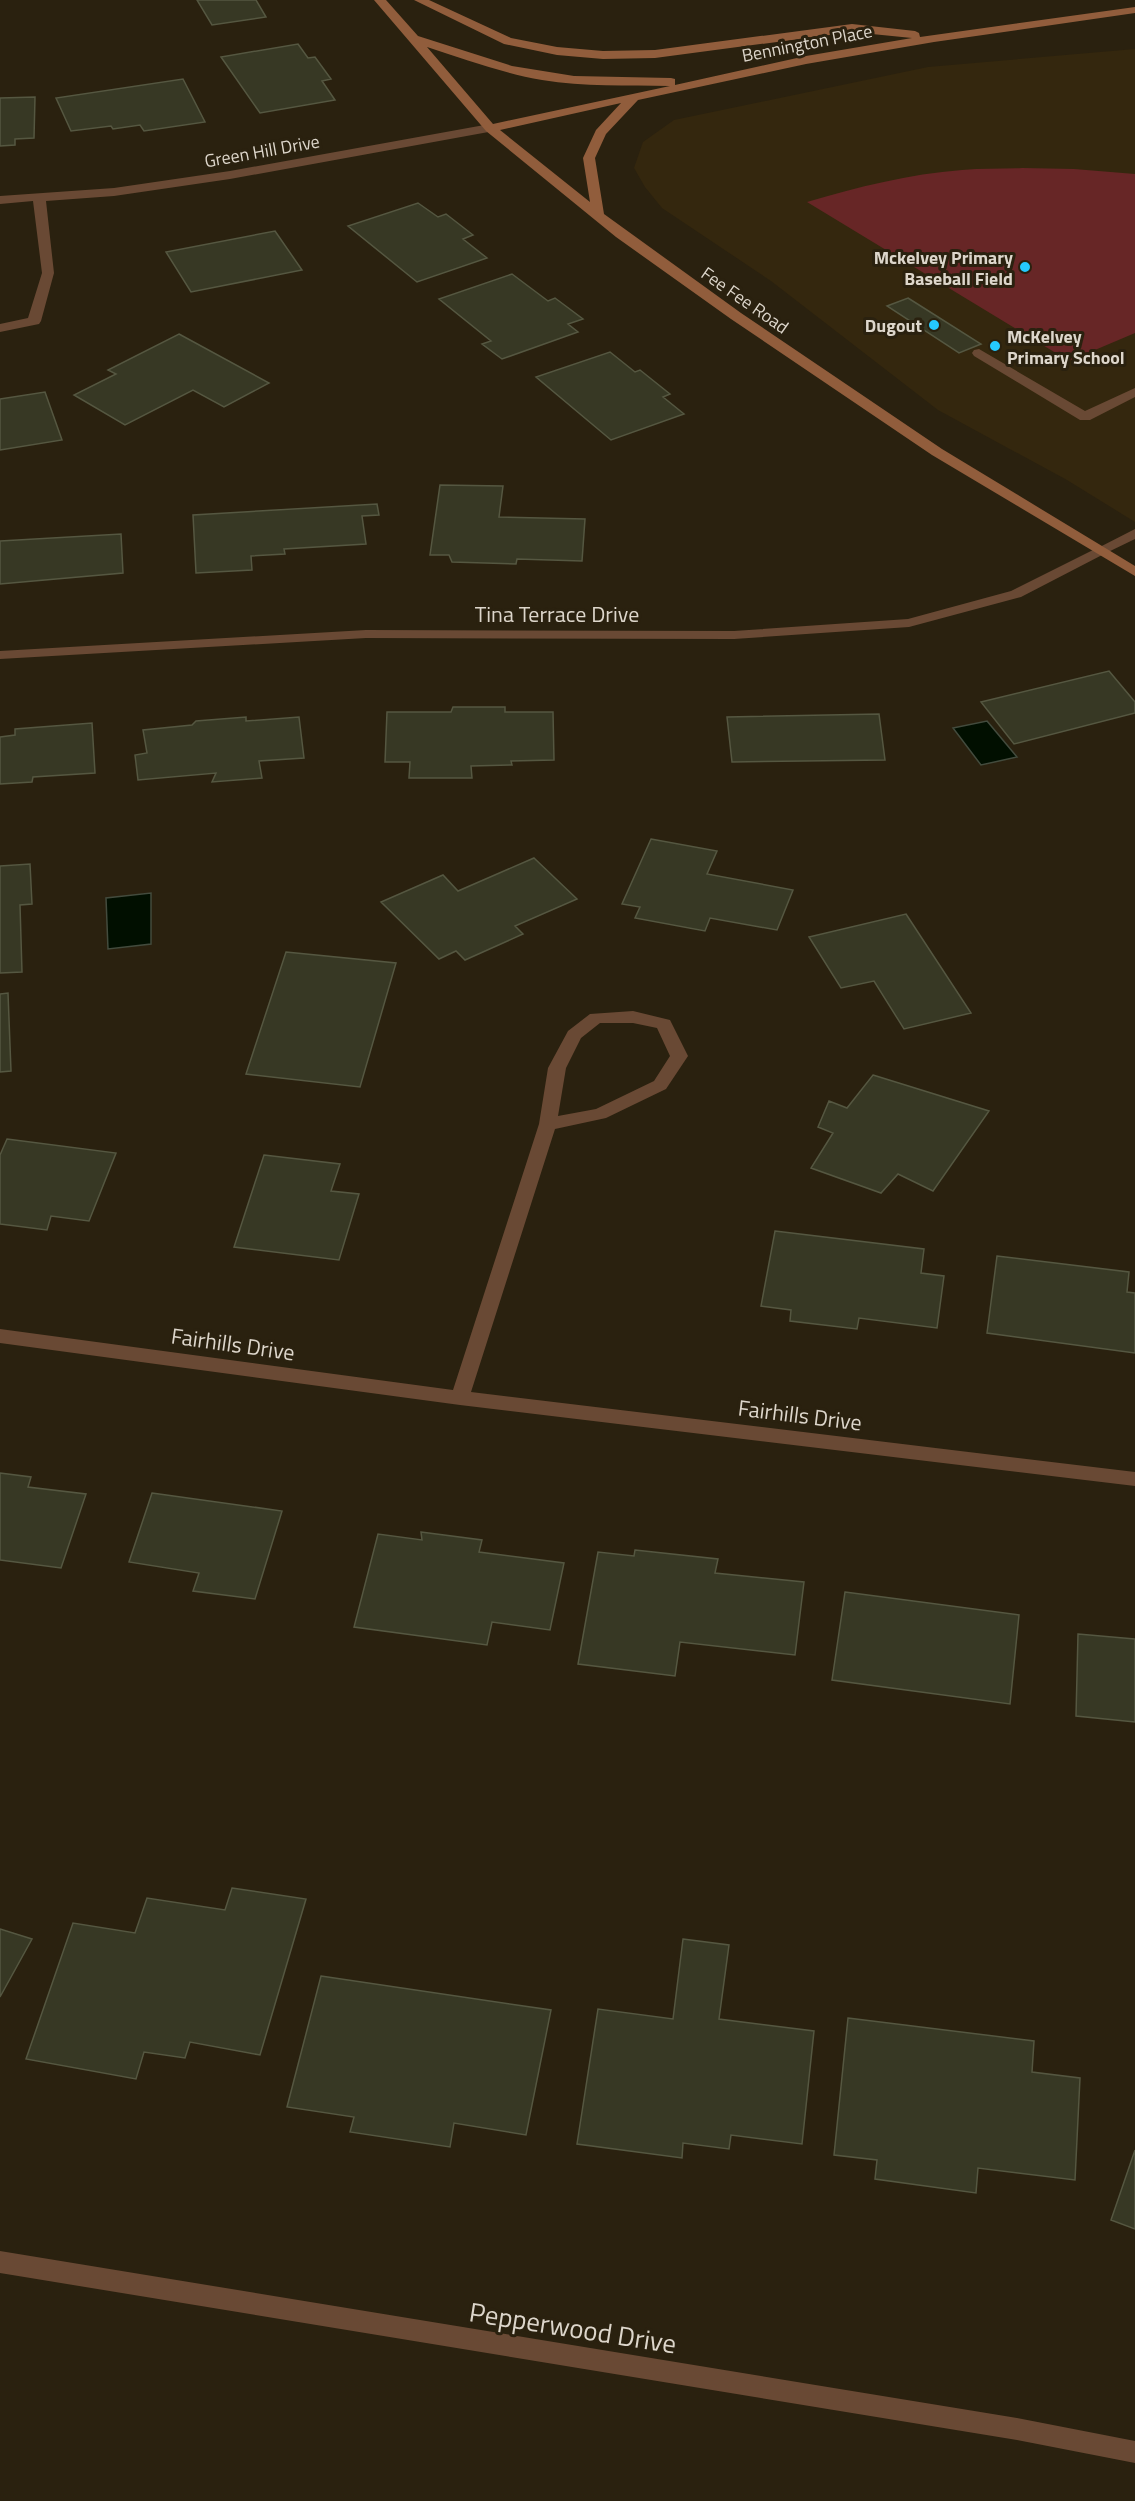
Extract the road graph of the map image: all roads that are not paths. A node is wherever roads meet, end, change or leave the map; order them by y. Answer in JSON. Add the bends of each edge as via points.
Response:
{"nodes":[{"id":1,"x":380,"y":0,"type":"edge"},
{"id":2,"x":420,"y":0,"type":"edge"},
{"id":3,"x":1135,"y":10,"type":"edge"},
{"id":4,"x":934,"y":38,"type":"junction"},
{"id":5,"x":414,"y":39,"type":"junction"},
{"id":6,"x":701,"y":83,"type":"junction"},
{"id":7,"x":634,"y":97,"type":"junction"},
{"id":8,"x":490,"y":128,"type":"junction"},
{"id":9,"x":39,"y":197,"type":"junction"},
{"id":10,"x":0,"y":200,"type":"edge"},
{"id":11,"x":598,"y":216,"type":"junction"},
{"id":12,"x":0,"y":328,"type":"edge"},
{"id":13,"x":979,"y":353,"type":"dead end"},
{"id":14,"x":1135,"y":392,"type":"edge"},
{"id":15,"x":1135,"y":533,"type":"edge"},
{"id":16,"x":1100,"y":551,"type":"junction"},
{"id":17,"x":1135,"y":572,"type":"edge"},
{"id":18,"x":0,"y":655,"type":"edge"},
{"id":19,"x":548,"y":1124,"type":"junction"},
{"id":20,"x":0,"y":1336,"type":"edge"},
{"id":21,"x":460,"y":1398,"type":"junction"},
{"id":22,"x":1135,"y":1479,"type":"edge"},
{"id":23,"x":0,"y":2262,"type":"edge"},
{"id":24,"x":1135,"y":2452,"type":"edge"}],
"edges":[{"from":1,"to":5,"type":"main road","name":"Fee Fee Road"},
{"from":2,"to":4,"type":"main road","via":[[508,41],[603,55],[656,54],[852,28]]},
{"from":3,"to":4,"type":"main road","name":"Bennington Place"},
{"from":4,"to":6,"type":"main road","name":"Bennington Place"},
{"from":5,"to":6,"type":"main road","via":[[542,76]]},
{"from":5,"to":8,"type":"main road","name":"Fee Fee Road"},
{"from":6,"to":7,"type":"main road","name":"Bennington Place"},
{"from":7,"to":8,"type":"main road","name":"Bennington Place"},
{"from":7,"to":11,"type":"main road","via":[[600,133],[590,158]]},
{"from":8,"to":9,"type":"street","name":"Green Hill Drive","via":[[240,174],[114,192]]},
{"from":8,"to":11,"type":"main road","name":"Fee Fee Road"},
{"from":9,"to":10,"type":"street","name":"Green Hill Drive"},
{"from":9,"to":12,"type":"street","via":[[48,273],[39,308],[34,321]]},
{"from":11,"to":16,"type":"main road","name":"Fee Fee Road","via":[[736,316],[937,452]]},
{"from":13,"to":14,"type":"street","via":[[1085,417]]},
{"from":15,"to":16,"type":"street","name":"Tina Terrace Drive"},
{"from":16,"to":17,"type":"main road","name":"Fee Fee Road"},
{"from":16,"to":18,"type":"street","name":"Tina Terrace Drive","via":[[1016,594],[909,623],[734,635],[366,633]]},
{"from":19,"to":19,"type":"street","via":[[600,1114],[660,1084],[679,1056],[664,1024],[633,1017],[596,1018],[574,1035],[557,1068]]},
{"from":19,"to":21,"type":"street"},
{"from":20,"to":21,"type":"street","name":"Fairhills Drive"},
{"from":21,"to":22,"type":"street","name":"Fairhills Drive"},
{"from":23,"to":24,"type":"street","name":"Pepperwood Drive","via":[[1017,2429]]}]}
